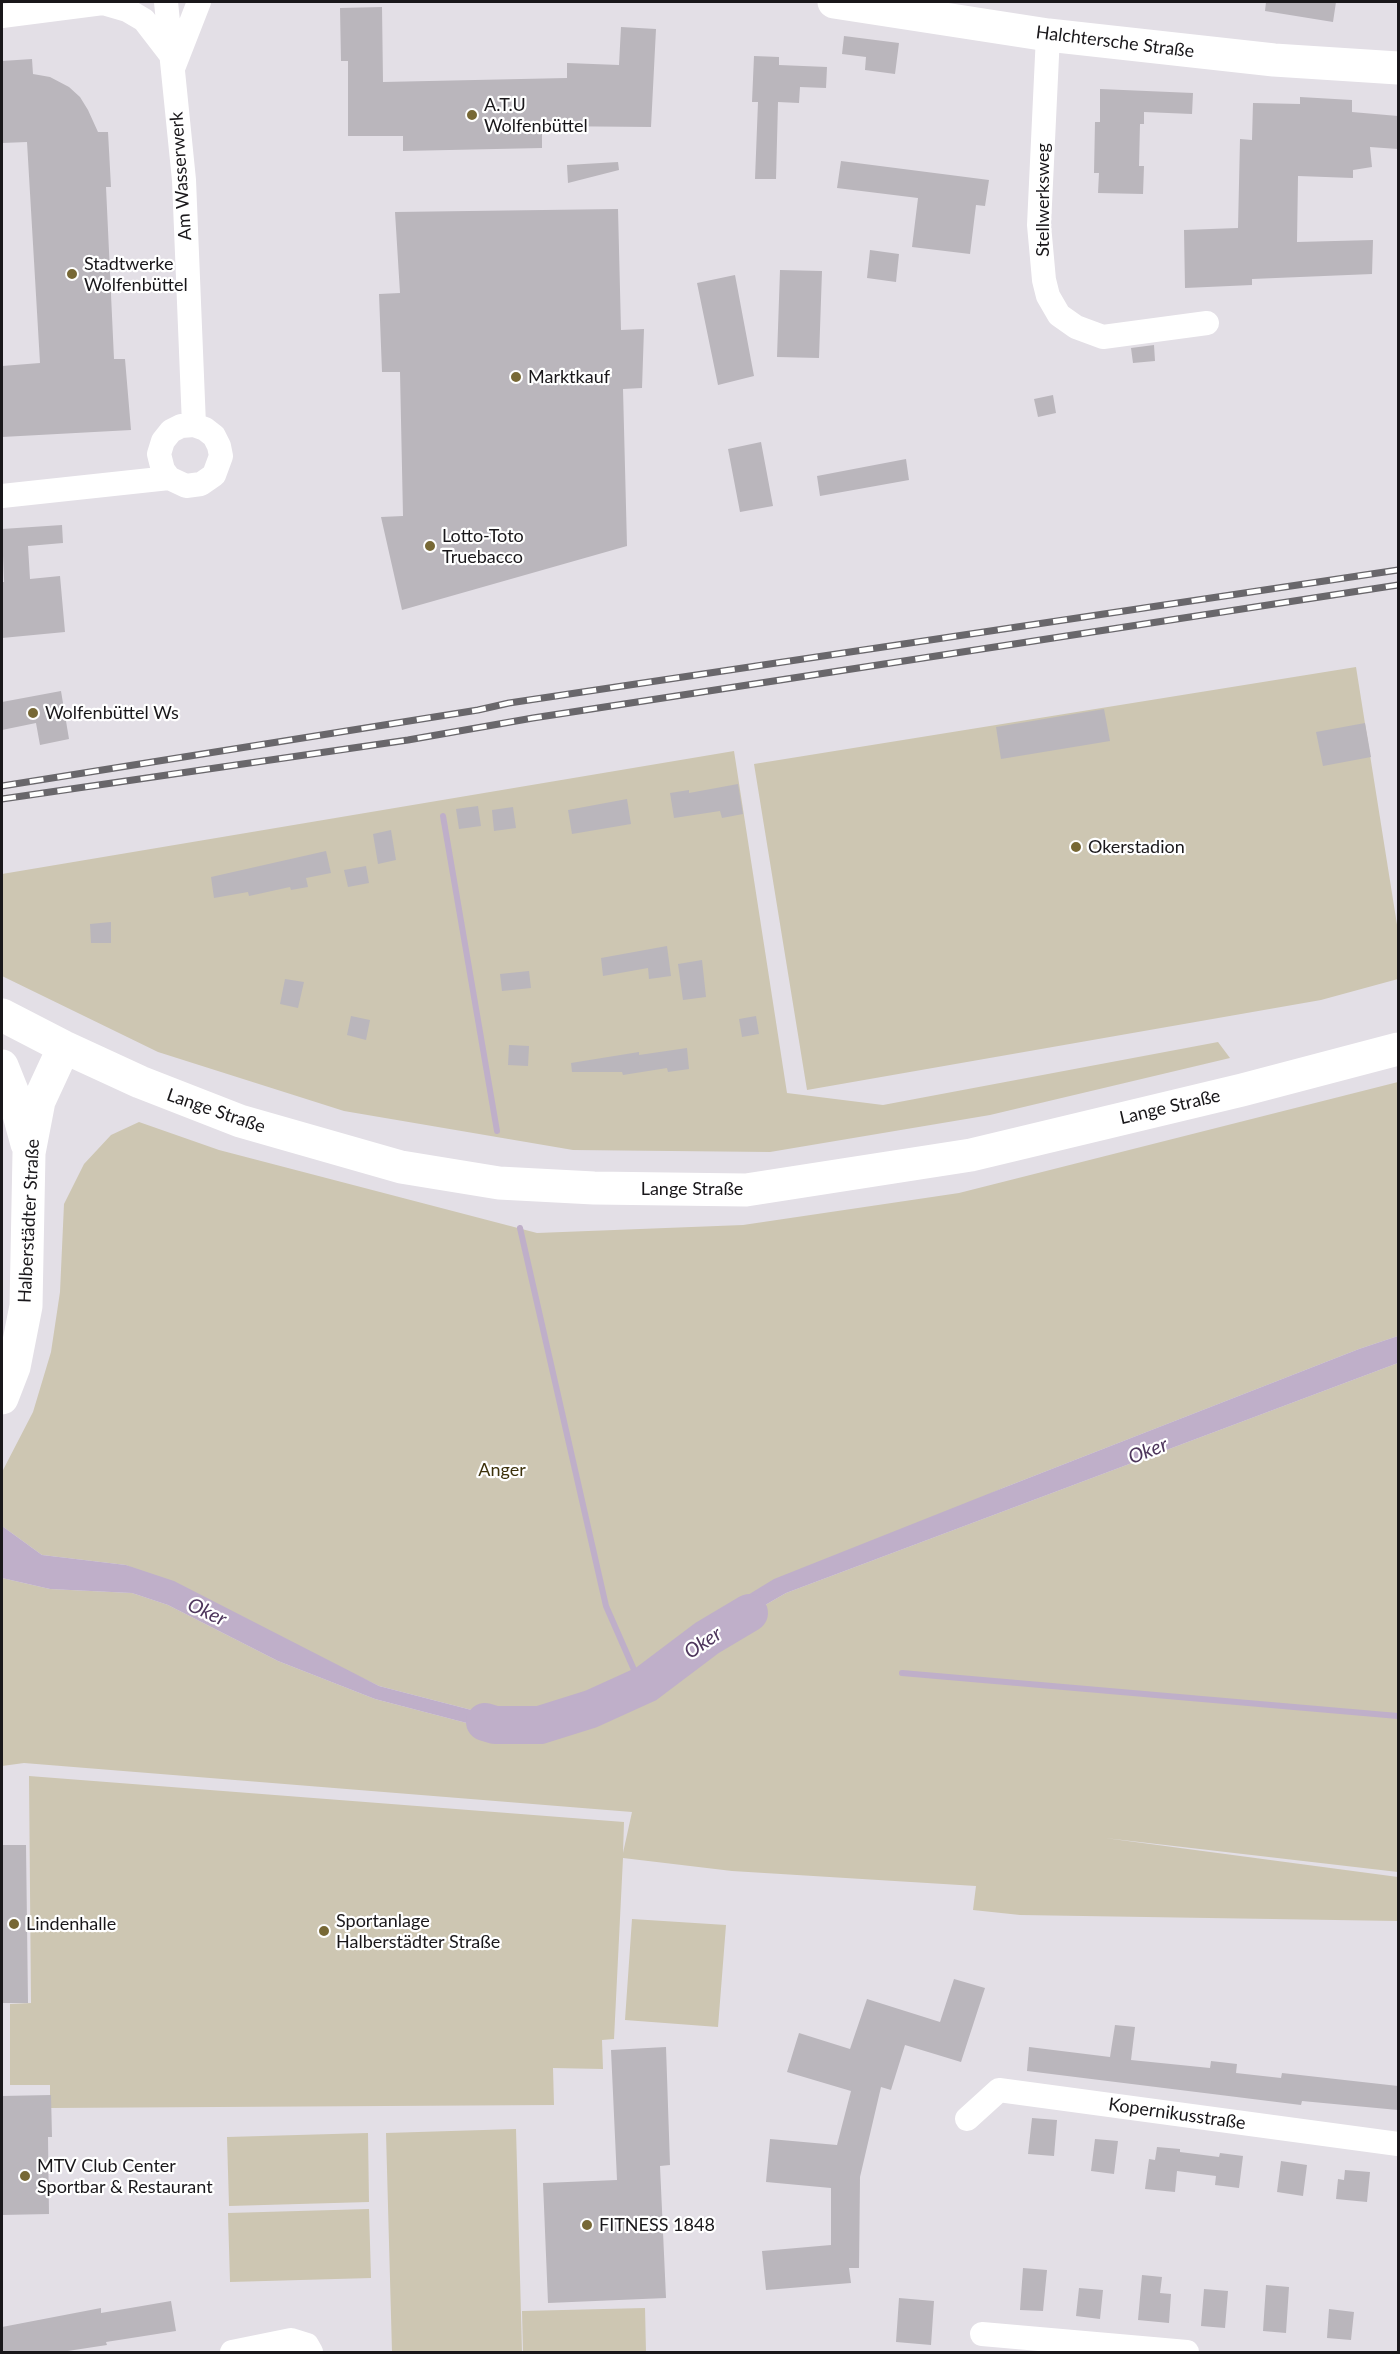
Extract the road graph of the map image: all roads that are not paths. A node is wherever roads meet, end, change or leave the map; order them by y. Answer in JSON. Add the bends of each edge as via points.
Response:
{"nodes":[{"id":1,"x":166,"y":2,"type":"edge"},
{"id":2,"x":199,"y":2,"type":"edge"},
{"id":3,"x":834,"y":2,"type":"edge"},
{"id":4,"x":2,"y":16,"type":"edge"},
{"id":5,"x":1048,"y":35,"type":"junction"},
{"id":6,"x":172,"y":63,"type":"junction"},
{"id":7,"x":1398,"y":68,"type":"edge"},
{"id":8,"x":1207,"y":323,"type":"dead end"},
{"id":9,"x":194,"y":425,"type":"junction"},
{"id":10,"x":170,"y":478,"type":"junction"},
{"id":11,"x":2,"y":496,"type":"edge"},
{"id":12,"x":2,"y":1015,"type":"edge"},
{"id":13,"x":64,"y":1047,"type":"junction"},
{"id":14,"x":1398,"y":1049,"type":"edge"},
{"id":15,"x":2,"y":1066,"type":"edge"},
{"id":16,"x":29,"y":1153,"type":"junction"},
{"id":17,"x":2,"y":1398,"type":"edge"},
{"id":18,"x":967,"y":2119,"type":"dead end"},
{"id":19,"x":1398,"y":2144,"type":"edge"},
{"id":20,"x":982,"y":2334,"type":"dead end"},
{"id":21,"x":309,"y":2349,"type":"edge"},
{"id":22,"x":232,"y":2352,"type":"edge"},
{"id":23,"x":1187,"y":2352,"type":"edge"}],
"edges":[{"from":1,"to":6,"type":"street","name":"Am Wasserwerk"},
{"from":2,"to":6,"type":"street","name":"Am Wasserwerk"},
{"from":3,"to":5,"type":"street","name":"Halchtersche Straße"},
{"from":4,"to":6,"type":"street","via":[[103,3],[144,20]]},
{"from":5,"to":7,"type":"street","name":"Halchtersche Straße","via":[[1274,60]]},
{"from":5,"to":8,"type":"street","name":"Stellwerksweg","via":[[1039,225],[1048,296],[1059,315],[1076,327],[1103,337]]},
{"from":6,"to":9,"type":"street","name":"Am Wasserwerk","via":[[184,180]]},
{"from":9,"to":10,"type":"street","via":[[171,431],[163,441],[159,454],[163,470]]},
{"from":9,"to":10,"type":"street","via":[[209,432],[219,446],[221,456],[214,475],[201,484],[186,486]]},
{"from":10,"to":11,"type":"street"},
{"from":12,"to":13,"type":"street","name":"Lange Straße"},
{"from":13,"to":14,"type":"street","name":"Lange Straße","via":[[156,1089],[240,1121],[402,1167],[499,1183],[746,1190],[971,1155]]},
{"from":13,"to":16,"type":"street","name":"Halberstädter Straße","via":[[39,1101]]},
{"from":15,"to":16,"type":"street"},
{"from":16,"to":17,"type":"street","name":"Halberstädter Straße","via":[[26,1306],[14,1367]]},
{"from":18,"to":19,"type":"street","name":"Kopernikusstraße","via":[[999,2090]]},
{"from":20,"to":23,"type":"street"},
{"from":21,"to":22,"type":"street","via":[[291,2340]]}]}
